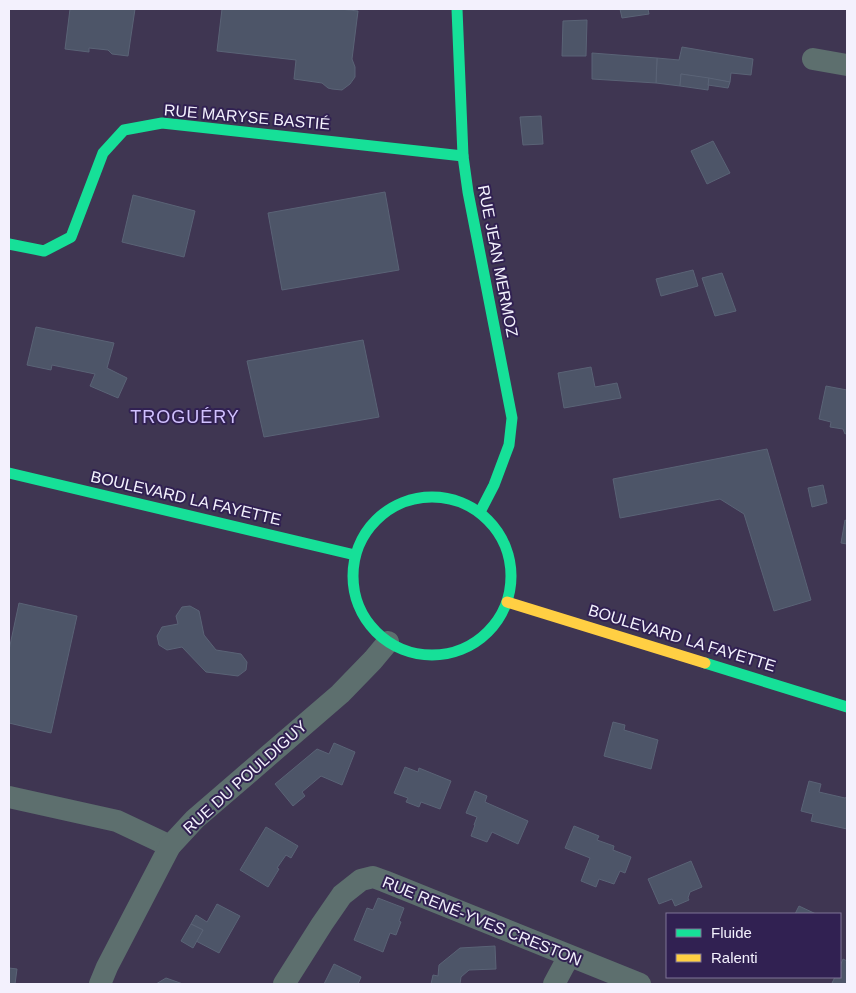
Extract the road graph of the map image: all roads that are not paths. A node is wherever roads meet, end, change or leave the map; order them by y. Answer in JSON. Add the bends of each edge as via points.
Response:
{"nodes":[{"id":1,"x":457,"y":9,"type":"edge"},
{"id":2,"x":812,"y":59,"type":"dead end"},
{"id":3,"x":847,"y":65,"type":"edge"},
{"id":4,"x":463,"y":156,"type":"junction"},
{"id":5,"x":9,"y":244,"type":"edge"},
{"id":6,"x":9,"y":473,"type":"edge"},
{"id":7,"x":480,"y":512,"type":"junction"},
{"id":8,"x":355,"y":555,"type":"junction"},
{"id":9,"x":507,"y":602,"type":"junction"},
{"id":10,"x":388,"y":642,"type":"junction"},
{"id":11,"x":847,"y":707,"type":"edge"},
{"id":12,"x":9,"y":797,"type":"edge"},
{"id":13,"x":170,"y":846,"type":"junction"},
{"id":14,"x":569,"y":956,"type":"junction"},
{"id":15,"x":100,"y":984,"type":"edge"},
{"id":16,"x":284,"y":984,"type":"edge"},
{"id":17,"x":554,"y":984,"type":"edge"},
{"id":18,"x":640,"y":984,"type":"edge"}],
"edges":[{"from":1,"to":4,"type":"main road","name":"RUE JEAN MERMOZ"},
{"from":2,"to":3,"type":"street"},
{"from":4,"to":5,"type":"main road","name":"RUE MARYSE BASTIÉ","via":[[162,123],[124,130],[103,153],[71,238],[44,251]]},
{"from":4,"to":7,"type":"main road","name":"RUE JEAN MERMOZ","via":[[512,418],[509,445]]},
{"from":6,"to":8,"type":"main road","name":"BOULEVARD LA FAYETTE"},
{"from":7,"to":8,"type":"main road","via":[[457,500],[432,496],[406,500],[383,512],[366,531]]},
{"from":7,"to":9,"type":"main road","via":[[502,537],[511,569]]},
{"from":8,"to":10,"type":"main road","via":[[353,582],[360,610],[376,633]]},
{"from":9,"to":10,"type":"main road","via":[[494,625],[474,643],[450,653],[424,655]]},
{"from":9,"to":11,"type":"main road","name":"BOULEVARD LA FAYETTE"},
{"from":10,"to":13,"type":"street","name":"RUE DU POULDIGUY","via":[[340,694],[194,819]]},
{"from":12,"to":13,"type":"street","via":[[117,820]]},
{"from":13,"to":15,"type":"street","name":"RUE DU POULDIGUY"},
{"from":14,"to":16,"type":"street","name":"RUE RENÉ-YVES CRESTON","via":[[373,877],[361,880],[342,896]]},
{"from":14,"to":17,"type":"street"},
{"from":14,"to":18,"type":"street","name":"RUE RENÉ-YVES CRESTON"}]}
